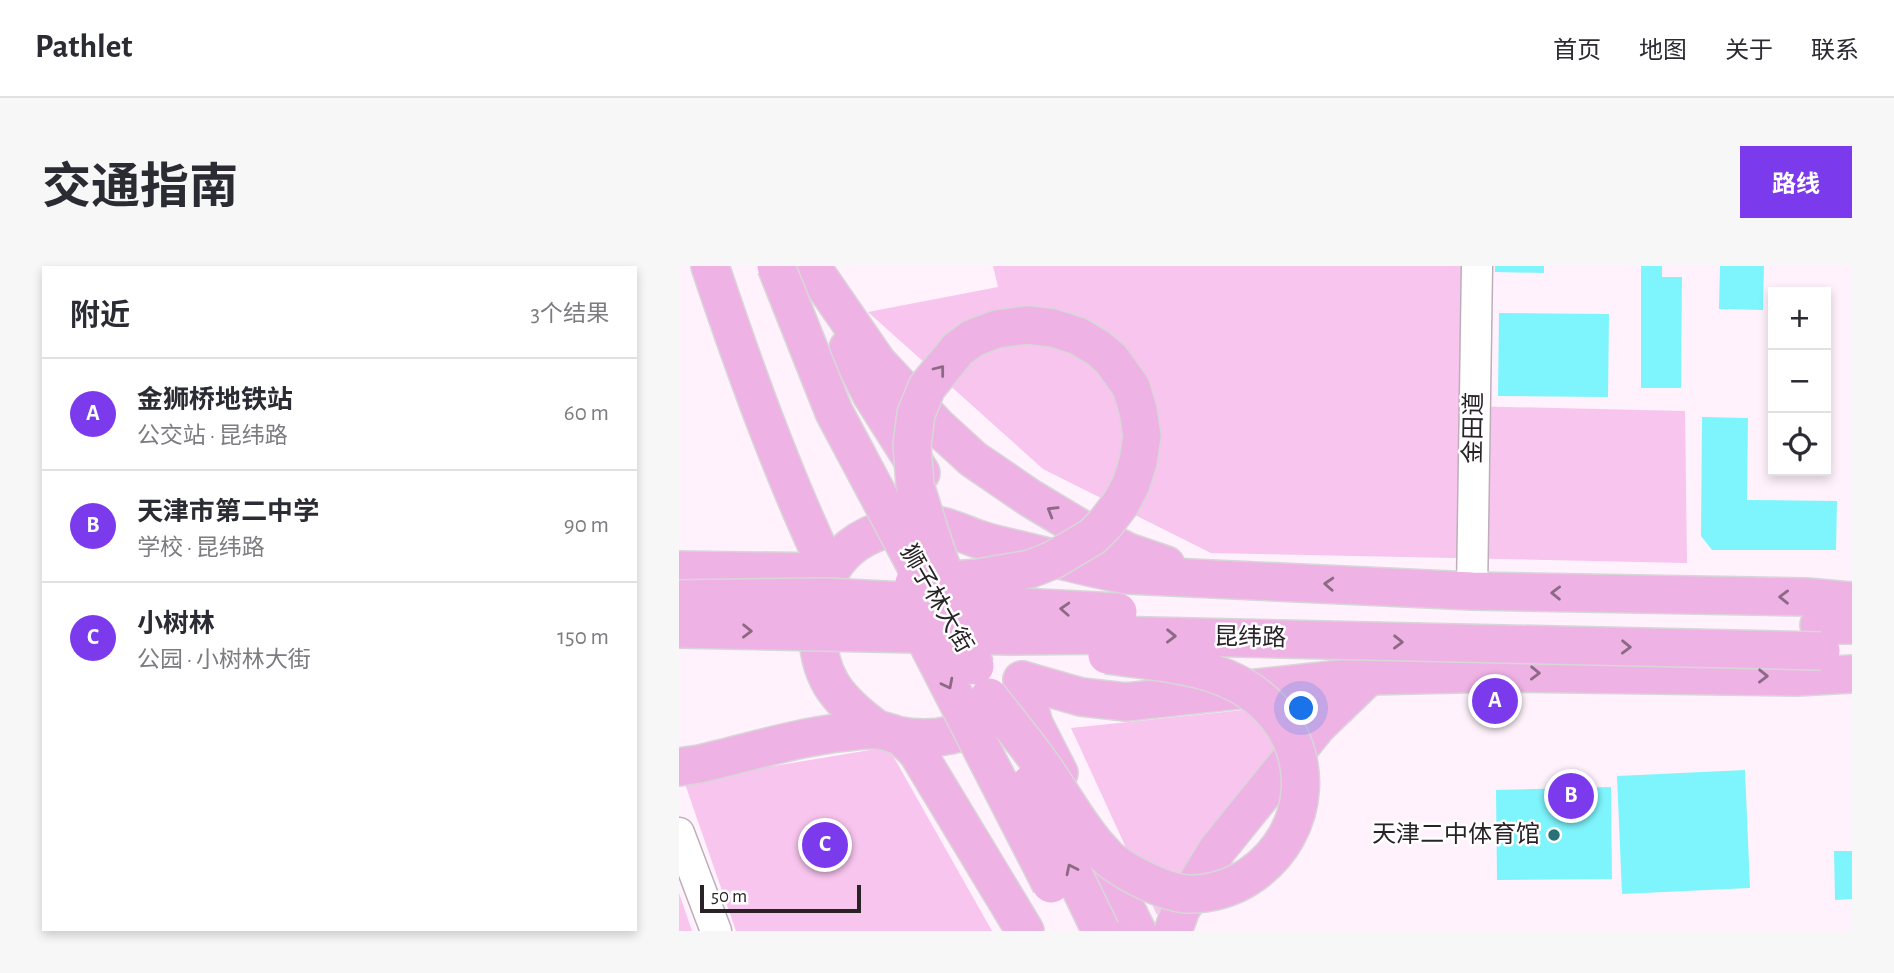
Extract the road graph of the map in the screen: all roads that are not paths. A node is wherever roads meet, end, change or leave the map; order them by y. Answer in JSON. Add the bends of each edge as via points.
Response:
{"nodes":[{"id":1,"x":710,"y":266,"type":"edge"},
{"id":2,"x":758,"y":266,"type":"edge"},
{"id":3,"x":776,"y":266,"type":"edge"},
{"id":4,"x":810,"y":266,"type":"edge"},
{"id":5,"x":1477,"y":266,"type":"edge"},
{"id":6,"x":957,"y":536,"type":"junction"},
{"id":7,"x":679,"y":570,"type":"edge"},
{"id":8,"x":1203,"y":578,"type":"junction"},
{"id":9,"x":827,"y":585,"type":"junction"},
{"id":10,"x":1472,"y":591,"type":"junction"},
{"id":11,"x":679,"y":599,"type":"edge"},
{"id":12,"x":1852,"y":601,"type":"edge"},
{"id":13,"x":679,"y":629,"type":"edge"},
{"id":14,"x":1010,"y":636,"type":"junction"},
{"id":15,"x":1836,"y":638,"type":"edge"},
{"id":16,"x":1852,"y":674,"type":"edge"},
{"id":17,"x":1369,"y":676,"type":"junction"},
{"id":18,"x":1022,"y":680,"type":"junction"},
{"id":19,"x":982,"y":681,"type":"junction"},
{"id":20,"x":890,"y":733,"type":"junction"},
{"id":21,"x":679,"y":767,"type":"edge"},
{"id":22,"x":1046,"y":771,"type":"junction"},
{"id":23,"x":679,"y":833,"type":"edge"},
{"id":24,"x":716,"y":931,"type":"edge"},
{"id":25,"x":1025,"y":931,"type":"edge"},
{"id":26,"x":1076,"y":931,"type":"edge"},
{"id":27,"x":1101,"y":931,"type":"edge"},
{"id":28,"x":1137,"y":931,"type":"edge"},
{"id":29,"x":1173,"y":931,"type":"edge"}],
"edges":[{"from":1,"to":9,"type":"main road"},
{"from":2,"to":26,"type":"main road","name":"狮子林大街","one_way":true,"bridge":true,"via":[[814,411],[904,598]]},
{"from":3,"to":19,"type":"main road","name":"狮子林大街","bridge":true,"via":[[834,412]]},
{"from":4,"to":6,"type":"main road","via":[[871,394]]},
{"from":8,"to":4,"type":"main road","one_way":true,"via":[[1092,534],[973,459],[878,363]]},
{"from":5,"to":10,"type":"street","name":"金田道"},
{"from":6,"to":8,"type":"main road","via":[[1127,575]]},
{"from":6,"to":9,"type":"main road","via":[[926,524],[874,534],[837,560]]},
{"from":6,"to":9,"type":"main road","one_way":true,"bridge":true,"via":[[915,485],[913,435],[927,387],[958,349],[997,329],[1053,328],[1098,348],[1131,387],[1142,436],[1131,484],[1092,537],[1030,569],[874,587]]},
{"from":6,"to":18,"type":"main road","via":[[1015,574],[1028,603],[1031,632]]},
{"from":6,"to":19,"type":"main road","bridge":true},
{"from":6,"to":22,"type":"main road","bridge":true},
{"from":7,"to":9,"type":"main road"},
{"from":10,"to":8,"type":"main road","one_way":true},
{"from":9,"to":11,"type":"main road","name":"昆纬路","bridge":true},
{"from":15,"to":9,"type":"main road","name":"昆纬路","one_way":true,"bridge":true,"via":[[1102,611]]},
{"from":9,"to":20,"type":"main road","via":[[818,613],[823,667],[835,692],[853,712]]},
{"from":12,"to":10,"type":"main road","one_way":true},
{"from":13,"to":14,"type":"main road","name":"昆纬路","one_way":true,"bridge":true},
{"from":14,"to":15,"type":"main road","name":"昆纬路","one_way":true,"bridge":true},
{"from":14,"to":22,"type":"main road","bridge":true,"via":[[1198,669],[1258,697],[1288,732],[1298,759],[1299,807],[1293,826],[1268,863],[1238,884],[1185,894],[1151,883],[1111,861],[1083,829]]},
{"from":17,"to":16,"type":"main road","one_way":true},
{"from":17,"to":18,"type":"main road","via":[[1126,702],[1081,697]]},
{"from":17,"to":29,"type":"main road","via":[[1318,725],[1217,850]]},
{"from":18,"to":20,"type":"main road","via":[[1003,707],[965,732],[930,738]]},
{"from":18,"to":28,"type":"main road","via":[[1034,724]]},
{"from":19,"to":22,"type":"main road","bridge":true},
{"from":27,"to":19,"type":"main road","name":"狮子林大街","one_way":true,"bridge":true},
{"from":20,"to":21,"type":"main road","via":[[818,736]]},
{"from":20,"to":25,"type":"main road","via":[[917,752]]},
{"from":23,"to":24,"type":"street"}]}
